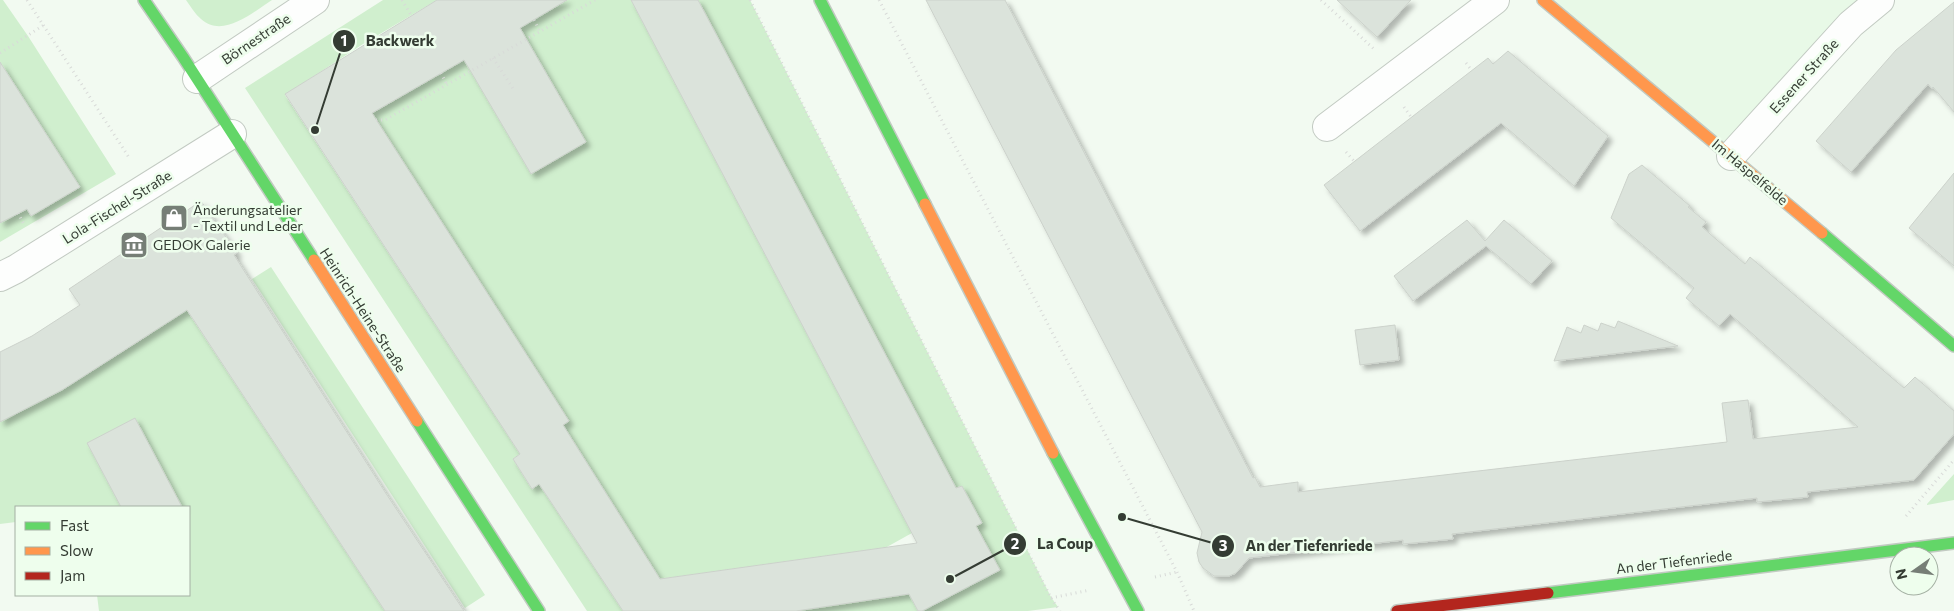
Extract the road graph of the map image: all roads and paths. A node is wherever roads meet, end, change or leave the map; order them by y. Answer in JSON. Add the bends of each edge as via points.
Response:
{"nodes":[{"id":1,"x":27,"y":0,"type":"edge"},
{"id":2,"x":144,"y":0,"type":"edge"},
{"id":3,"x":315,"y":0,"type":"edge"},
{"id":4,"x":402,"y":0,"type":"edge"},
{"id":5,"x":595,"y":0,"type":"edge"},
{"id":6,"x":750,"y":0,"type":"edge"},
{"id":7,"x":820,"y":0,"type":"edge"},
{"id":8,"x":879,"y":0,"type":"edge"},
{"id":9,"x":1321,"y":0,"type":"edge"},
{"id":10,"x":1495,"y":0,"type":"edge"},
{"id":11,"x":1543,"y":0,"type":"edge"},
{"id":12,"x":1880,"y":0,"type":"edge"},
{"id":13,"x":411,"y":15,"type":"dead end"},
{"id":14,"x":534,"y":20,"type":"dead end"},
{"id":15,"x":44,"y":25,"type":"junction"},
{"id":16,"x":540,"y":31,"type":"junction"},
{"id":17,"x":0,"y":53,"type":"edge"},
{"id":18,"x":493,"y":58,"type":"junction"},
{"id":19,"x":1400,"y":72,"type":"junction"},
{"id":20,"x":441,"y":73,"type":"dead end"},
{"id":21,"x":197,"y":80,"type":"junction"},
{"id":22,"x":447,"y":85,"type":"junction"},
{"id":23,"x":514,"y":90,"type":"dead end"},
{"id":24,"x":376,"y":120,"type":"dead end"},
{"id":25,"x":1328,"y":127,"type":"dead end"},
{"id":26,"x":232,"y":134,"type":"junction"},
{"id":27,"x":1731,"y":156,"type":"junction"},
{"id":28,"x":148,"y":187,"type":"junction"},
{"id":29,"x":0,"y":277,"type":"edge"},
{"id":30,"x":1954,"y":346,"type":"edge"},
{"id":31,"x":1954,"y":460,"type":"edge"},
{"id":32,"x":1954,"y":543,"type":"edge"},
{"id":33,"x":1875,"y":553,"type":"junction"},
{"id":34,"x":539,"y":611,"type":"edge"},
{"id":35,"x":1060,"y":611,"type":"edge"},
{"id":36,"x":1138,"y":611,"type":"edge"},
{"id":37,"x":1194,"y":611,"type":"edge"},
{"id":38,"x":1397,"y":611,"type":"edge"}],
"edges":[{"from":1,"to":15,"type":"path"},
{"from":2,"to":21,"type":"street","name":"Heinrich-Heine-Straße"},
{"from":3,"to":21,"type":"street","name":"Börnestraße"},
{"from":4,"to":13,"type":"path"},
{"from":5,"to":16,"type":"path"},
{"from":6,"to":35,"type":"path"},
{"from":7,"to":36,"type":"street"},
{"from":8,"to":37,"type":"path","via":[[1177,572]]},
{"from":9,"to":19,"type":"path"},
{"from":10,"to":19,"type":"street"},
{"from":11,"to":27,"type":"street","name":"Im Haspelfelde"},
{"from":12,"to":27,"type":"street","name":"Essener Straße","via":[[1852,24]]},
{"from":14,"to":16,"type":"path"},
{"from":15,"to":17,"type":"path"},
{"from":15,"to":28,"type":"path"},
{"from":16,"to":18,"type":"path"},
{"from":18,"to":22,"type":"path"},
{"from":18,"to":23,"type":"path"},
{"from":19,"to":25,"type":"street"},
{"from":20,"to":22,"type":"path"},
{"from":21,"to":26,"type":"street","name":"Heinrich-Heine-Straße"},
{"from":22,"to":24,"type":"path","via":[[384,120]]},
{"from":26,"to":28,"type":"street","name":"Lola-Fischel-Straße"},
{"from":26,"to":34,"type":"street","name":"Heinrich-Heine-Straße"},
{"from":27,"to":30,"type":"street","name":"Im Haspelfelde"},
{"from":28,"to":29,"type":"street","name":"Lola-Fischel-Straße"},
{"from":31,"to":33,"type":"path"},
{"from":32,"to":33,"type":"street","name":"An der Tiefenriede"},
{"from":33,"to":38,"type":"street","name":"An der Tiefenriede"}]}
